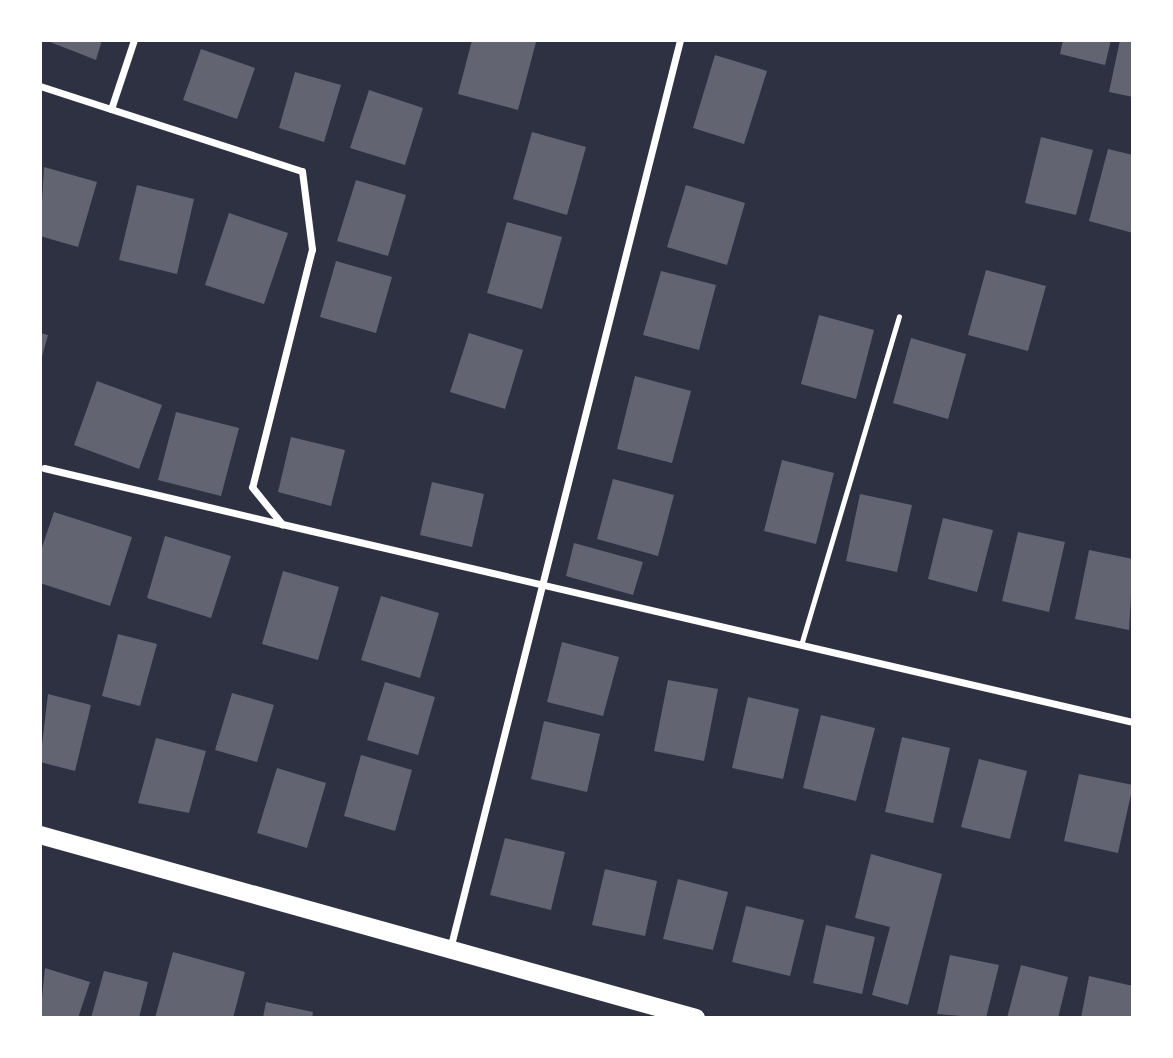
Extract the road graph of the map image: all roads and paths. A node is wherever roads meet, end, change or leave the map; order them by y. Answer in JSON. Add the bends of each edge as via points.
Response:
{"nodes":[{"id":1,"x":134,"y":40,"type":"edge"},
{"id":2,"x":680,"y":40,"type":"edge"},
{"id":3,"x":40,"y":86,"type":"edge"},
{"id":4,"x":111,"y":109,"type":"junction"},
{"id":5,"x":900,"y":316,"type":"dead end"},
{"id":6,"x":44,"y":468,"type":"dead end"},
{"id":7,"x":282,"y":524,"type":"junction"},
{"id":8,"x":540,"y":588,"type":"junction"},
{"id":9,"x":801,"y":647,"type":"junction"},
{"id":10,"x":1133,"y":722,"type":"edge"},
{"id":11,"x":40,"y":835,"type":"edge"},
{"id":12,"x":451,"y":945,"type":"junction"},
{"id":13,"x":696,"y":1018,"type":"edge"}],
"edges":[{"from":1,"to":4,"type":"street"},
{"from":2,"to":8,"type":"street"},
{"from":3,"to":4,"type":"street"},
{"from":4,"to":7,"type":"street","via":[[302,171],[312,249],[252,487]]},
{"from":5,"to":9,"type":"lane"},
{"from":6,"to":7,"type":"street"},
{"from":7,"to":8,"type":"street"},
{"from":8,"to":9,"type":"street"},
{"from":8,"to":12,"type":"street"},
{"from":9,"to":10,"type":"street"},
{"from":11,"to":12,"type":"main road"},
{"from":12,"to":13,"type":"main road"}]}
